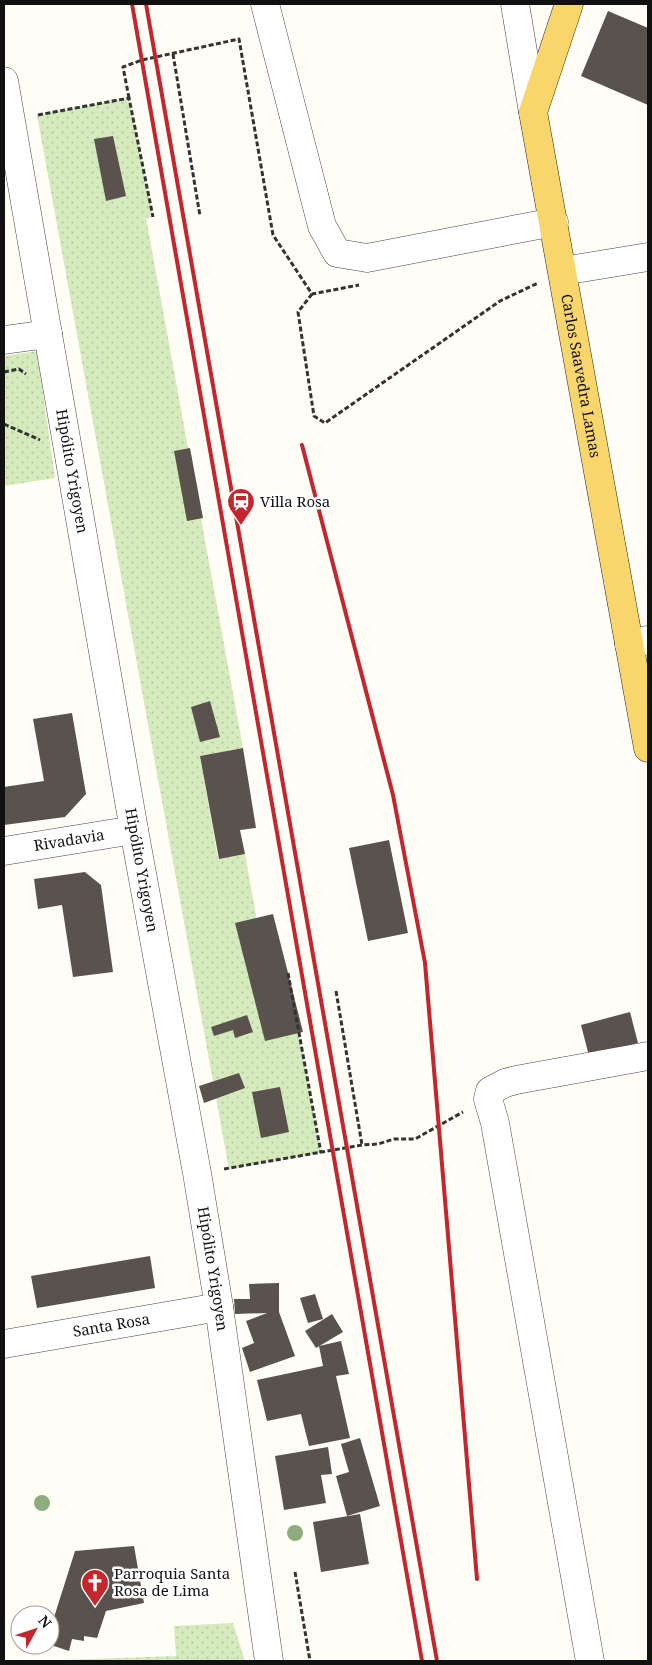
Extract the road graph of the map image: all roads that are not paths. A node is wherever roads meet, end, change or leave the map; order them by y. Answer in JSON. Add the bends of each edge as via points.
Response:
{"nodes":[{"id":1,"x":265,"y":4,"type":"edge"},
{"id":2,"x":515,"y":4,"type":"edge"},
{"id":3,"x":569,"y":4,"type":"edge"},
{"id":4,"x":4,"y":81,"type":"edge"},
{"id":5,"x":533,"y":112,"type":"junction"},
{"id":6,"x":554,"y":222,"type":"junction"},
{"id":7,"x":648,"y":257,"type":"edge"},
{"id":8,"x":563,"y":271,"type":"junction"},
{"id":9,"x":48,"y":334,"type":"junction"},
{"id":10,"x":4,"y":340,"type":"edge"},
{"id":11,"x":638,"y":642,"type":"edge"},
{"id":12,"x":648,"y":748,"type":"edge"},
{"id":13,"x":134,"y":830,"type":"junction"},
{"id":14,"x":4,"y":851,"type":"edge"},
{"id":15,"x":648,"y":1056,"type":"edge"},
{"id":16,"x":219,"y":1307,"type":"junction"},
{"id":17,"x":4,"y":1344,"type":"edge"},
{"id":18,"x":269,"y":1661,"type":"edge"},
{"id":19,"x":590,"y":1661,"type":"edge"}],
"edges":[{"from":1,"to":6,"type":"street","via":[[322,226],[337,253],[367,258]]},
{"from":2,"to":5,"type":"street","name":"Carlos Saavedra Lamas"},
{"from":3,"to":5,"type":"main road"},
{"from":4,"to":9,"type":"street","name":"Hipólito Yrigoyen"},
{"from":5,"to":6,"type":"main road","name":"Carlos Saavedra Lamas"},
{"from":6,"to":8,"type":"main road","name":"Carlos Saavedra Lamas"},
{"from":7,"to":8,"type":"street"},
{"from":8,"to":11,"type":"main road","name":"Carlos Saavedra Lamas"},
{"from":9,"to":10,"type":"street"},
{"from":9,"to":13,"type":"street","name":"Hipólito Yrigoyen"},
{"from":11,"to":12,"type":"main road","name":"Carlos Saavedra Lamas"},
{"from":13,"to":14,"type":"street","name":"Rivadavia"},
{"from":13,"to":16,"type":"street","name":"Hipólito Yrigoyen","via":[[198,1173]]},
{"from":15,"to":19,"type":"street","via":[[516,1080],[490,1091],[488,1099],[495,1123]]},
{"from":16,"to":17,"type":"street","name":"Santa Rosa"},
{"from":16,"to":18,"type":"street","name":"Hipólito Yrigoyen"}]}
